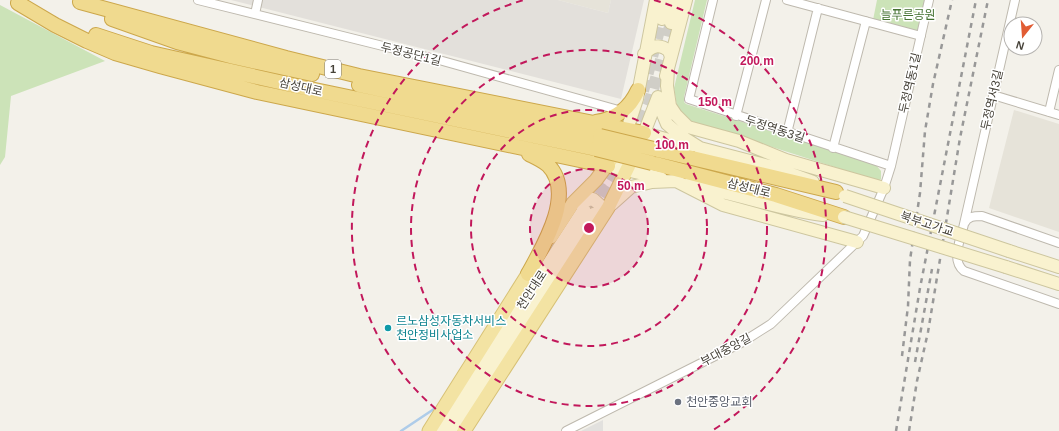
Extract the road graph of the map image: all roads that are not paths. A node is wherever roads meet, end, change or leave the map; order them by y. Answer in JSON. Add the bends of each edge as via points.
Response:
{"nodes":[{"id":1,"x":198,"y":0,"type":"edge"},
{"id":2,"x":258,"y":0,"type":"edge"},
{"id":3,"x":656,"y":0,"type":"edge"},
{"id":4,"x":667,"y":0,"type":"edge"},
{"id":5,"x":676,"y":0,"type":"edge"},
{"id":6,"x":686,"y":0,"type":"edge"},
{"id":7,"x":713,"y":0,"type":"edge"},
{"id":8,"x":766,"y":0,"type":"edge"},
{"id":9,"x":786,"y":0,"type":"edge"},
{"id":10,"x":929,"y":0,"type":"edge"},
{"id":11,"x":1015,"y":0,"type":"edge"},
{"id":12,"x":15,"y":1,"type":"edge"},
{"id":13,"x":78,"y":1,"type":"edge"},
{"id":14,"x":818,"y":8,"type":"junction"},
{"id":15,"x":255,"y":14,"type":"junction"},
{"id":16,"x":866,"y":21,"type":"junction"},
{"id":17,"x":649,"y":28,"type":"junction"},
{"id":18,"x":678,"y":35,"type":"junction"},
{"id":19,"x":921,"y":36,"type":"junction"},
{"id":20,"x":644,"y":54,"type":"junction"},
{"id":21,"x":671,"y":57,"type":"junction"},
{"id":22,"x":668,"y":69,"type":"junction"},
{"id":23,"x":1059,"y":70,"type":"edge"},
{"id":24,"x":638,"y":90,"type":"junction"},
{"id":25,"x":993,"y":95,"type":"junction"},
{"id":26,"x":658,"y":100,"type":"junction"},
{"id":27,"x":622,"y":111,"type":"junction"},
{"id":28,"x":1049,"y":112,"type":"junction"},
{"id":29,"x":1059,"y":115,"type":"edge"},
{"id":30,"x":736,"y":116,"type":"junction"},
{"id":31,"x":590,"y":122,"type":"junction"},
{"id":32,"x":627,"y":130,"type":"junction"},
{"id":33,"x":644,"y":133,"type":"junction"},
{"id":34,"x":787,"y":133,"type":"junction"},
{"id":35,"x":598,"y":143,"type":"junction"},
{"id":36,"x":514,"y":146,"type":"junction"},
{"id":37,"x":700,"y":148,"type":"junction"},
{"id":38,"x":832,"y":148,"type":"junction"},
{"id":39,"x":655,"y":156,"type":"junction"},
{"id":40,"x":608,"y":166,"type":"junction"},
{"id":41,"x":891,"y":166,"type":"junction"},
{"id":42,"x":627,"y":170,"type":"junction"},
{"id":43,"x":676,"y":181,"type":"junction"},
{"id":44,"x":884,"y":188,"type":"junction"},
{"id":45,"x":841,"y":194,"type":"junction"},
{"id":46,"x":969,"y":200,"type":"junction"},
{"id":47,"x":592,"y":210,"type":"junction"},
{"id":48,"x":982,"y":216,"type":"junction"},
{"id":49,"x":844,"y":217,"type":"junction"},
{"id":50,"x":964,"y":224,"type":"junction"},
{"id":51,"x":860,"y":239,"type":"junction"},
{"id":52,"x":1059,"y":243,"type":"edge"},
{"id":53,"x":1059,"y":267,"type":"edge"},
{"id":54,"x":528,"y":274,"type":"junction"},
{"id":55,"x":1059,"y":284,"type":"edge"},
{"id":56,"x":1059,"y":304,"type":"edge"},
{"id":57,"x":429,"y":431,"type":"edge"},
{"id":58,"x":440,"y":431,"type":"edge"},
{"id":59,"x":450,"y":431,"type":"edge"},
{"id":60,"x":464,"y":431,"type":"edge"},
{"id":61,"x":566,"y":431,"type":"edge"}],
"edges":[{"from":1,"to":15,"type":"street","name":"두정공단1길"},
{"from":2,"to":15,"type":"street"},
{"from":3,"to":17,"type":"main road"},
{"from":4,"to":5,"type":"main road","via":[[666,21]]},
{"from":6,"to":18,"type":"main road"},
{"from":7,"to":30,"type":"street","name":"두정역동3길","via":[[689,100]]},
{"from":8,"to":30,"type":"street"},
{"from":9,"to":14,"type":"street"},
{"from":10,"to":19,"type":"street","name":"두정역동1길"},
{"from":11,"to":25,"type":"street","name":"두정역서3길"},
{"from":12,"to":35,"type":"highway","name":"삼성대로","via":[[105,39],[150,53],[310,90]]},
{"from":12,"to":36,"type":"highway","via":[[55,25],[115,53],[257,92]]},
{"from":13,"to":31,"type":"highway","number":"1","via":[[329,69]]},
{"from":13,"to":35,"type":"highway","name":"삼성대로","via":[[112,19],[177,42]]},
{"from":14,"to":16,"type":"street"},
{"from":14,"to":34,"type":"street"},
{"from":15,"to":27,"type":"street","name":"두정공단1길","via":[[439,60]]},
{"from":16,"to":19,"type":"street"},
{"from":16,"to":38,"type":"street"},
{"from":17,"to":18,"type":"main road","via":[[653,35],[663,39],[673,39]]},
{"from":17,"to":20,"type":"main road"},
{"from":18,"to":21,"type":"main road"},
{"from":19,"to":41,"type":"street","name":"두정역동1길"},
{"from":20,"to":21,"type":"main road","via":[[653,46],[659,46],[667,49]]},
{"from":20,"to":24,"type":"main road"},
{"from":21,"to":22,"type":"main road"},
{"from":22,"to":26,"type":"main road"},
{"from":22,"to":44,"type":"main road","via":[[670,106],[688,127],[739,141],[786,160]]},
{"from":23,"to":28,"type":"street"},
{"from":24,"to":27,"type":"highway","via":[[634,100]]},
{"from":24,"to":32,"type":"main road"},
{"from":25,"to":28,"type":"street"},
{"from":25,"to":46,"type":"street","name":"두정역서3길"},
{"from":26,"to":33,"type":"main road"},
{"from":26,"to":37,"type":"main road","via":[[667,124]]},
{"from":27,"to":31,"type":"highway","via":[[606,121]]},
{"from":28,"to":29,"type":"street"},
{"from":30,"to":34,"type":"street","name":"두정역동3길"},
{"from":31,"to":32,"type":"highway","number":"1"},
{"from":32,"to":33,"type":"highway","number":"1"},
{"from":32,"to":40,"type":"main road"},
{"from":33,"to":37,"type":"main road","name":"북부고가교"},
{"from":33,"to":42,"type":"main road"},
{"from":34,"to":38,"type":"street","name":"두정역동3길"},
{"from":35,"to":39,"type":"highway","bridge":true},
{"from":36,"to":40,"type":"highway"},
{"from":36,"to":54,"type":"highway","via":[[548,165],[559,189],[555,217]]},
{"from":37,"to":45,"type":"main road","name":"북부고가교","via":[[769,166]]},
{"from":38,"to":41,"type":"street","name":"두정역동3길"},
{"from":39,"to":45,"type":"highway","name":"삼성대로"},
{"from":39,"to":49,"type":"highway","name":"삼성대로"},
{"from":40,"to":42,"type":"main road"},
{"from":40,"to":47,"type":"main road"},
{"from":41,"to":44,"type":"street","name":"두정역동1길"},
{"from":42,"to":43,"type":"main road"},
{"from":42,"to":47,"type":"main road"},
{"from":43,"to":47,"type":"main road","via":[[652,182],[631,187]]},
{"from":43,"to":49,"type":"main road","name":"북부고가교","via":[[790,210]]},
{"from":43,"to":51,"type":"main road","via":[[723,205]]},
{"from":44,"to":51,"type":"street","name":"두정역동1길"},
{"from":45,"to":53,"type":"main road","name":"북부고가교","bridge":true},
{"from":46,"to":48,"type":"street","via":[[973,211]]},
{"from":46,"to":50,"type":"street","name":"두정역서3길"},
{"from":47,"to":54,"type":"main road"},
{"from":47,"to":58,"type":"main road","name":"천안대로"},
{"from":47,"to":59,"type":"main road","name":"천안대로","via":[[519,330]]},
{"from":47,"to":60,"type":"main road"},
{"from":48,"to":50,"type":"street","via":[[973,216]]},
{"from":48,"to":52,"type":"street"},
{"from":49,"to":55,"type":"main road","name":"북부고가교","bridge":true},
{"from":50,"to":56,"type":"street","name":"두정역서3길","via":[[956,259],[958,266],[964,271]]},
{"from":51,"to":61,"type":"street","name":"부대중앙길","via":[[771,324],[740,343]]},
{"from":54,"to":57,"type":"main road"}]}
